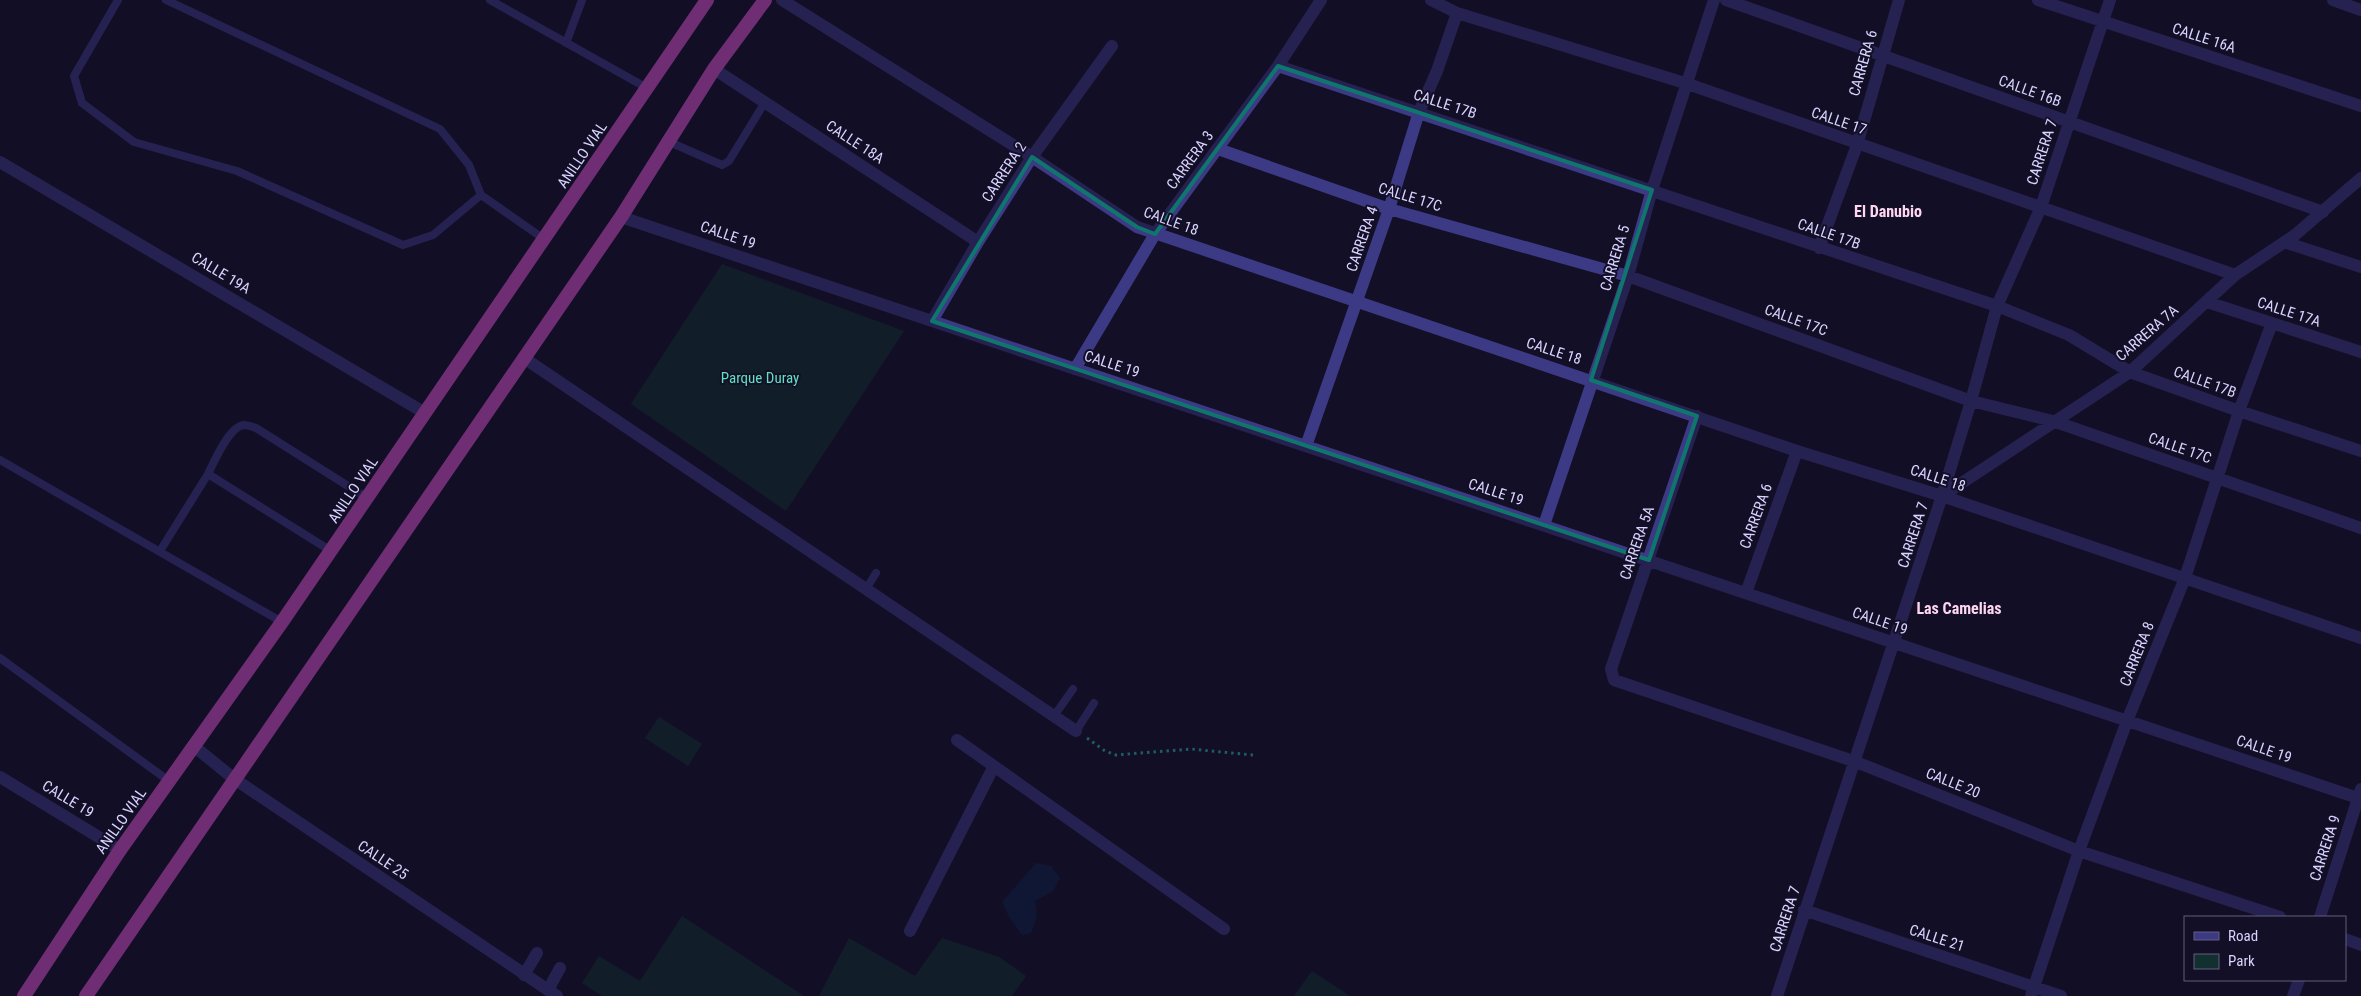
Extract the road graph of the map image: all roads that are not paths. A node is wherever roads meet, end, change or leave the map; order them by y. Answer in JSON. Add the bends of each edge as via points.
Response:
{"nodes":[{"id":1,"x":118,"y":0,"type":"edge"},
{"id":2,"x":166,"y":0,"type":"edge"},
{"id":3,"x":490,"y":0,"type":"edge"},
{"id":4,"x":582,"y":0,"type":"edge"},
{"id":5,"x":707,"y":0,"type":"edge"},
{"id":6,"x":765,"y":0,"type":"edge"},
{"id":7,"x":782,"y":0,"type":"edge"},
{"id":8,"x":1321,"y":0,"type":"edge"},
{"id":9,"x":1431,"y":0,"type":"edge"},
{"id":10,"x":1714,"y":0,"type":"edge"},
{"id":11,"x":1726,"y":0,"type":"edge"},
{"id":12,"x":1898,"y":0,"type":"edge"},
{"id":13,"x":2038,"y":0,"type":"edge"},
{"id":14,"x":2110,"y":0,"type":"edge"},
{"id":15,"x":2333,"y":0,"type":"edge"},
{"id":16,"x":2361,"y":10,"type":"edge"},
{"id":17,"x":1457,"y":13,"type":"junction"},
{"id":18,"x":2103,"y":22,"type":"junction"},
{"id":19,"x":566,"y":43,"type":"junction"},
{"id":20,"x":1112,"y":46,"type":"dead end"},
{"id":21,"x":1881,"y":55,"type":"junction"},
{"id":22,"x":1278,"y":66,"type":"junction"},
{"id":23,"x":714,"y":69,"type":"junction"},
{"id":24,"x":1688,"y":84,"type":"junction"},
{"id":25,"x":647,"y":88,"type":"junction"},
{"id":26,"x":765,"y":102,"type":"junction"},
{"id":27,"x":2361,"y":106,"type":"edge"},
{"id":28,"x":1419,"y":112,"type":"junction"},
{"id":29,"x":2070,"y":122,"type":"junction"},
{"id":30,"x":667,"y":141,"type":"junction"},
{"id":31,"x":1857,"y":145,"type":"junction"},
{"id":32,"x":1218,"y":149,"type":"junction"},
{"id":33,"x":1032,"y":157,"type":"junction"},
{"id":34,"x":0,"y":162,"type":"edge"},
{"id":35,"x":2361,"y":178,"type":"edge"},
{"id":36,"x":1652,"y":190,"type":"junction"},
{"id":37,"x":481,"y":195,"type":"junction"},
{"id":38,"x":2041,"y":207,"type":"junction"},
{"id":39,"x":1389,"y":209,"type":"junction"},
{"id":40,"x":2323,"y":212,"type":"junction"},
{"id":41,"x":621,"y":217,"type":"junction"},
{"id":42,"x":1156,"y":234,"type":"junction"},
{"id":43,"x":544,"y":239,"type":"junction"},
{"id":44,"x":978,"y":242,"type":"junction"},
{"id":45,"x":2284,"y":242,"type":"junction"},
{"id":46,"x":1819,"y":248,"type":"junction"},
{"id":47,"x":2361,"y":267,"type":"edge"},
{"id":48,"x":2235,"y":275,"type":"junction"},
{"id":49,"x":1628,"y":276,"type":"junction"},
{"id":50,"x":2206,"y":302,"type":"junction"},
{"id":51,"x":1357,"y":303,"type":"junction"},
{"id":52,"x":1997,"y":306,"type":"junction"},
{"id":53,"x":932,"y":321,"type":"junction"},
{"id":54,"x":2272,"y":323,"type":"junction"},
{"id":55,"x":2361,"y":352,"type":"edge"},
{"id":56,"x":524,"y":358,"type":"junction"},
{"id":57,"x":1075,"y":369,"type":"junction"},
{"id":58,"x":2130,"y":372,"type":"junction"},
{"id":59,"x":1591,"y":380,"type":"junction"},
{"id":60,"x":1971,"y":401,"type":"junction"},
{"id":61,"x":2240,"y":411,"type":"junction"},
{"id":62,"x":425,"y":413,"type":"junction"},
{"id":63,"x":1697,"y":416,"type":"junction"},
{"id":64,"x":2053,"y":421,"type":"junction"},
{"id":65,"x":1306,"y":446,"type":"junction"},
{"id":66,"x":2361,"y":450,"type":"edge"},
{"id":67,"x":1797,"y":451,"type":"junction"},
{"id":68,"x":0,"y":460,"type":"edge"},
{"id":69,"x":208,"y":474,"type":"junction"},
{"id":70,"x":2219,"y":479,"type":"junction"},
{"id":71,"x":1942,"y":496,"type":"junction"},
{"id":72,"x":367,"y":498,"type":"junction"},
{"id":73,"x":1544,"y":525,"type":"junction"},
{"id":74,"x":2361,"y":528,"type":"edge"},
{"id":75,"x":331,"y":551,"type":"junction"},
{"id":76,"x":160,"y":552,"type":"junction"},
{"id":77,"x":1648,"y":560,"type":"junction"},
{"id":78,"x":876,"y":573,"type":"dead end"},
{"id":79,"x":2185,"y":578,"type":"junction"},
{"id":80,"x":866,"y":589,"type":"junction"},
{"id":81,"x":1746,"y":593,"type":"junction"},
{"id":82,"x":282,"y":622,"type":"junction"},
{"id":83,"x":2361,"y":638,"type":"edge"},
{"id":84,"x":1895,"y":643,"type":"junction"},
{"id":85,"x":0,"y":658,"type":"edge"},
{"id":86,"x":1614,"y":680,"type":"joint"},
{"id":87,"x":1073,"y":689,"type":"dead end"},
{"id":88,"x":1094,"y":703,"type":"dead end"},
{"id":89,"x":1054,"y":716,"type":"junction"},
{"id":90,"x":2127,"y":721,"type":"junction"},
{"id":91,"x":1076,"y":731,"type":"joint"},
{"id":92,"x":957,"y":740,"type":"dead end"},
{"id":93,"x":195,"y":747,"type":"junction"},
{"id":94,"x":1856,"y":762,"type":"junction"},
{"id":95,"x":994,"y":766,"type":"junction"},
{"id":96,"x":0,"y":777,"type":"edge"},
{"id":97,"x":233,"y":778,"type":"junction"},
{"id":98,"x":169,"y":781,"type":"junction"},
{"id":99,"x":2360,"y":795,"type":"edge"},
{"id":100,"x":120,"y":850,"type":"junction"},
{"id":101,"x":2079,"y":851,"type":"junction"},
{"id":102,"x":1804,"y":910,"type":"junction"},
{"id":103,"x":2277,"y":916,"type":"edge"},
{"id":104,"x":2320,"y":916,"type":"edge"},
{"id":105,"x":1224,"y":929,"type":"dead end"},
{"id":106,"x":910,"y":931,"type":"dead end"},
{"id":107,"x":2346,"y":940,"type":"edge"},
{"id":108,"x":2361,"y":945,"type":"edge"},
{"id":109,"x":537,"y":953,"type":"dead end"},
{"id":110,"x":560,"y":968,"type":"dead end"},
{"id":111,"x":524,"y":975,"type":"junction"},
{"id":112,"x":2299,"y":981,"type":"edge"},
{"id":113,"x":2033,"y":991,"type":"edge"},
{"id":114,"x":552,"y":993,"type":"edge"},
{"id":115,"x":24,"y":996,"type":"edge"},
{"id":116,"x":86,"y":996,"type":"edge"},
{"id":117,"x":1777,"y":996,"type":"edge"},
{"id":118,"x":2061,"y":996,"type":"edge"},
{"id":119,"x":2293,"y":996,"type":"edge"}],
"edges":[{"from":1,"to":37,"type":"lane","via":[[74,76],[82,102],[134,142],[237,171],[403,245],[433,235]]},
{"from":2,"to":37,"type":"lane","via":[[440,129],[469,165]]},
{"from":3,"to":19,"type":"lane"},
{"from":4,"to":19,"type":"lane"},
{"from":5,"to":25,"type":"highway","name":"ANILLO VIAL"},
{"from":6,"to":23,"type":"highway"},
{"from":7,"to":33,"type":"street","name":"CALLE 18"},
{"from":8,"to":22,"type":"street","name":"CARRERA 3"},
{"from":9,"to":17,"type":"street","name":"CALLE 17"},
{"from":10,"to":24,"type":"street","name":"CARRERA 5"},
{"from":11,"to":21,"type":"street","name":"CALLE 16B"},
{"from":12,"to":21,"type":"street","name":"CARRERA 6"},
{"from":13,"to":18,"type":"street","name":"CALLE 16A"},
{"from":14,"to":18,"type":"street","name":"CARRERA 7"},
{"from":15,"to":16,"type":"street"},
{"from":17,"to":24,"type":"street","name":"CALLE 17"},
{"from":17,"to":28,"type":"street","name":"CARRERA 4"},
{"from":18,"to":27,"type":"street","name":"CALLE 16A"},
{"from":18,"to":29,"type":"street","name":"CARRERA 7"},
{"from":19,"to":25,"type":"lane"},
{"from":20,"to":33,"type":"street","name":"CARRERA 2"},
{"from":21,"to":29,"type":"street","name":"CALLE 16B"},
{"from":21,"to":31,"type":"street","name":"CARRERA 6"},
{"from":22,"to":28,"type":"street","name":"CALLE 17B"},
{"from":22,"to":32,"type":"street","name":"CARRERA 3"},
{"from":23,"to":26,"type":"street","name":"CALLE 18A"},
{"from":23,"to":30,"type":"highway"},
{"from":24,"to":31,"type":"street","name":"CALLE 17"},
{"from":24,"to":36,"type":"street","name":"CARRERA 5"},
{"from":25,"to":43,"type":"highway","name":"ANILLO VIAL"},
{"from":26,"to":30,"type":"lane","via":[[729,161],[722,165]]},
{"from":26,"to":44,"type":"street","name":"CALLE 18A"},
{"from":28,"to":36,"type":"street","name":"CALLE 17B"},
{"from":28,"to":39,"type":"street","name":"CARRERA 4"},
{"from":29,"to":38,"type":"street","name":"CARRERA 7"},
{"from":29,"to":40,"type":"street","name":"CALLE 16B"},
{"from":30,"to":41,"type":"highway"},
{"from":31,"to":38,"type":"street","name":"CALLE 17"},
{"from":31,"to":46,"type":"street","name":"CARRERA 6"},
{"from":32,"to":39,"type":"street","name":"CALLE 17C"},
{"from":32,"to":42,"type":"street","name":"CARRERA 3"},
{"from":33,"to":42,"type":"street","name":"CALLE 18","via":[[1137,228]]},
{"from":33,"to":44,"type":"street","name":"CARRERA 2"},
{"from":34,"to":62,"type":"street","name":"CALLE 19A"},
{"from":35,"to":40,"type":"street","name":"CARRERA 7A"},
{"from":36,"to":46,"type":"street","name":"CALLE 17B"},
{"from":36,"to":49,"type":"street","name":"CARRERA 5"},
{"from":37,"to":43,"type":"lane"},
{"from":38,"to":48,"type":"street","name":"CALLE 17"},
{"from":38,"to":52,"type":"street","name":"CARRERA 7"},
{"from":39,"to":49,"type":"street","name":"CALLE 17C"},
{"from":39,"to":51,"type":"street","name":"CARRERA 4"},
{"from":40,"to":45,"type":"street","name":"CARRERA 7A"},
{"from":41,"to":53,"type":"street","name":"CALLE 19"},
{"from":41,"to":56,"type":"highway"},
{"from":42,"to":51,"type":"street","name":"CALLE 18"},
{"from":42,"to":57,"type":"street","name":"CARRERA 3"},
{"from":43,"to":62,"type":"highway","name":"ANILLO VIAL"},
{"from":44,"to":53,"type":"street","name":"CARRERA 2"},
{"from":45,"to":47,"type":"street"},
{"from":45,"to":48,"type":"street","name":"CARRERA 7A"},
{"from":46,"to":52,"type":"street","name":"CALLE 17B"},
{"from":48,"to":50,"type":"street","name":"CARRERA 7A"},
{"from":49,"to":59,"type":"street","name":"CARRERA 5"},
{"from":49,"to":60,"type":"street","name":"CALLE 17C"},
{"from":50,"to":54,"type":"street","name":"CALLE 17A"},
{"from":50,"to":58,"type":"street","name":"CARRERA 7A"},
{"from":51,"to":59,"type":"street","name":"CALLE 18"},
{"from":51,"to":65,"type":"street","name":"CARRERA 4"},
{"from":52,"to":58,"type":"street","name":"CALLE 17B","via":[[2070,335]]},
{"from":52,"to":60,"type":"street","name":"CARRERA 7"},
{"from":53,"to":57,"type":"street","name":"CALLE 19"},
{"from":54,"to":55,"type":"street","name":"CALLE 17A"},
{"from":54,"to":61,"type":"street","name":"CARRERA 8"},
{"from":56,"to":80,"type":"street"},
{"from":56,"to":97,"type":"highway"},
{"from":57,"to":65,"type":"street","name":"CALLE 19"},
{"from":58,"to":61,"type":"street","name":"CALLE 17B"},
{"from":58,"to":64,"type":"street","name":"CARRERA 7A"},
{"from":59,"to":63,"type":"street","name":"CALLE 18"},
{"from":59,"to":73,"type":"street","name":"CARRERA 5"},
{"from":60,"to":64,"type":"street","name":"CALLE 17C"},
{"from":60,"to":71,"type":"street","name":"CARRERA 7"},
{"from":61,"to":66,"type":"street","name":"CALLE 17B"},
{"from":61,"to":70,"type":"street","name":"CARRERA 8"},
{"from":62,"to":72,"type":"highway","name":"ANILLO VIAL"},
{"from":63,"to":67,"type":"street","name":"CALLE 18"},
{"from":63,"to":77,"type":"street","name":"CARRERA 5A"},
{"from":64,"to":70,"type":"street","name":"CALLE 17C"},
{"from":64,"to":71,"type":"street","name":"CARRERA 7A"},
{"from":65,"to":73,"type":"street","name":"CALLE 19"},
{"from":67,"to":71,"type":"street","name":"CALLE 18"},
{"from":67,"to":81,"type":"street","name":"CARRERA 6"},
{"from":68,"to":76,"type":"lane"},
{"from":69,"to":72,"type":"lane","via":[[226,440],[235,429],[244,425],[256,428]]},
{"from":69,"to":75,"type":"lane"},
{"from":69,"to":76,"type":"lane"},
{"from":70,"to":74,"type":"street","name":"CALLE 17C"},
{"from":70,"to":79,"type":"street","name":"CARRERA 8"},
{"from":71,"to":79,"type":"street","name":"CALLE 18"},
{"from":71,"to":84,"type":"street","name":"CARRERA 7"},
{"from":72,"to":75,"type":"highway","name":"ANILLO VIAL"},
{"from":73,"to":77,"type":"street","name":"CALLE 19"},
{"from":75,"to":82,"type":"highway","name":"ANILLO VIAL"},
{"from":76,"to":82,"type":"lane"},
{"from":77,"to":81,"type":"street","name":"CALLE 19"},
{"from":77,"to":86,"type":"street","name":"CARRERA 5A","via":[[1611,669]]},
{"from":78,"to":80,"type":"lane"},
{"from":79,"to":83,"type":"street","name":"CALLE 18"},
{"from":79,"to":90,"type":"street","name":"CARRERA 8"},
{"from":80,"to":89,"type":"street"},
{"from":81,"to":84,"type":"street","name":"CALLE 19"},
{"from":82,"to":93,"type":"highway","name":"ANILLO VIAL"},
{"from":84,"to":90,"type":"street","name":"CALLE 19"},
{"from":84,"to":94,"type":"street","name":"CARRERA 7"},
{"from":85,"to":98,"type":"lane"},
{"from":86,"to":94,"type":"street","name":"CALLE 20"},
{"from":87,"to":89,"type":"lane"},
{"from":88,"to":91,"type":"lane"},
{"from":89,"to":91,"type":"street"},
{"from":90,"to":99,"type":"street","name":"CALLE 19"},
{"from":90,"to":101,"type":"street","name":"CARRERA 8"},
{"from":92,"to":95,"type":"street"},
{"from":93,"to":97,"type":"street","name":"CALLE 25"},
{"from":93,"to":98,"type":"highway","name":"ANILLO VIAL"},
{"from":94,"to":101,"type":"street","name":"CALLE 20"},
{"from":94,"to":102,"type":"street","name":"CARRERA 7"},
{"from":95,"to":105,"type":"street"},
{"from":95,"to":106,"type":"street"},
{"from":96,"to":100,"type":"street","name":"CALLE 19"},
{"from":97,"to":111,"type":"street","name":"CALLE 25"},
{"from":97,"to":116,"type":"highway"},
{"from":98,"to":100,"type":"highway","name":"ANILLO VIAL"},
{"from":99,"to":104,"type":"street","name":"CARRERA 9"},
{"from":100,"to":115,"type":"highway","name":"ANILLO VIAL"},
{"from":101,"to":103,"type":"street","name":"CALLE 20"},
{"from":101,"to":113,"type":"street","name":"CARRERA 8"},
{"from":102,"to":113,"type":"street","name":"CALLE 21"},
{"from":102,"to":117,"type":"street","name":"CARRERA 7"},
{"from":107,"to":108,"type":"street"},
{"from":109,"to":111,"type":"street"},
{"from":110,"to":114,"type":"street"},
{"from":111,"to":114,"type":"street","name":"CALLE 25"},
{"from":112,"to":119,"type":"street"},
{"from":113,"to":118,"type":"street","name":"CALLE 21"}]}
